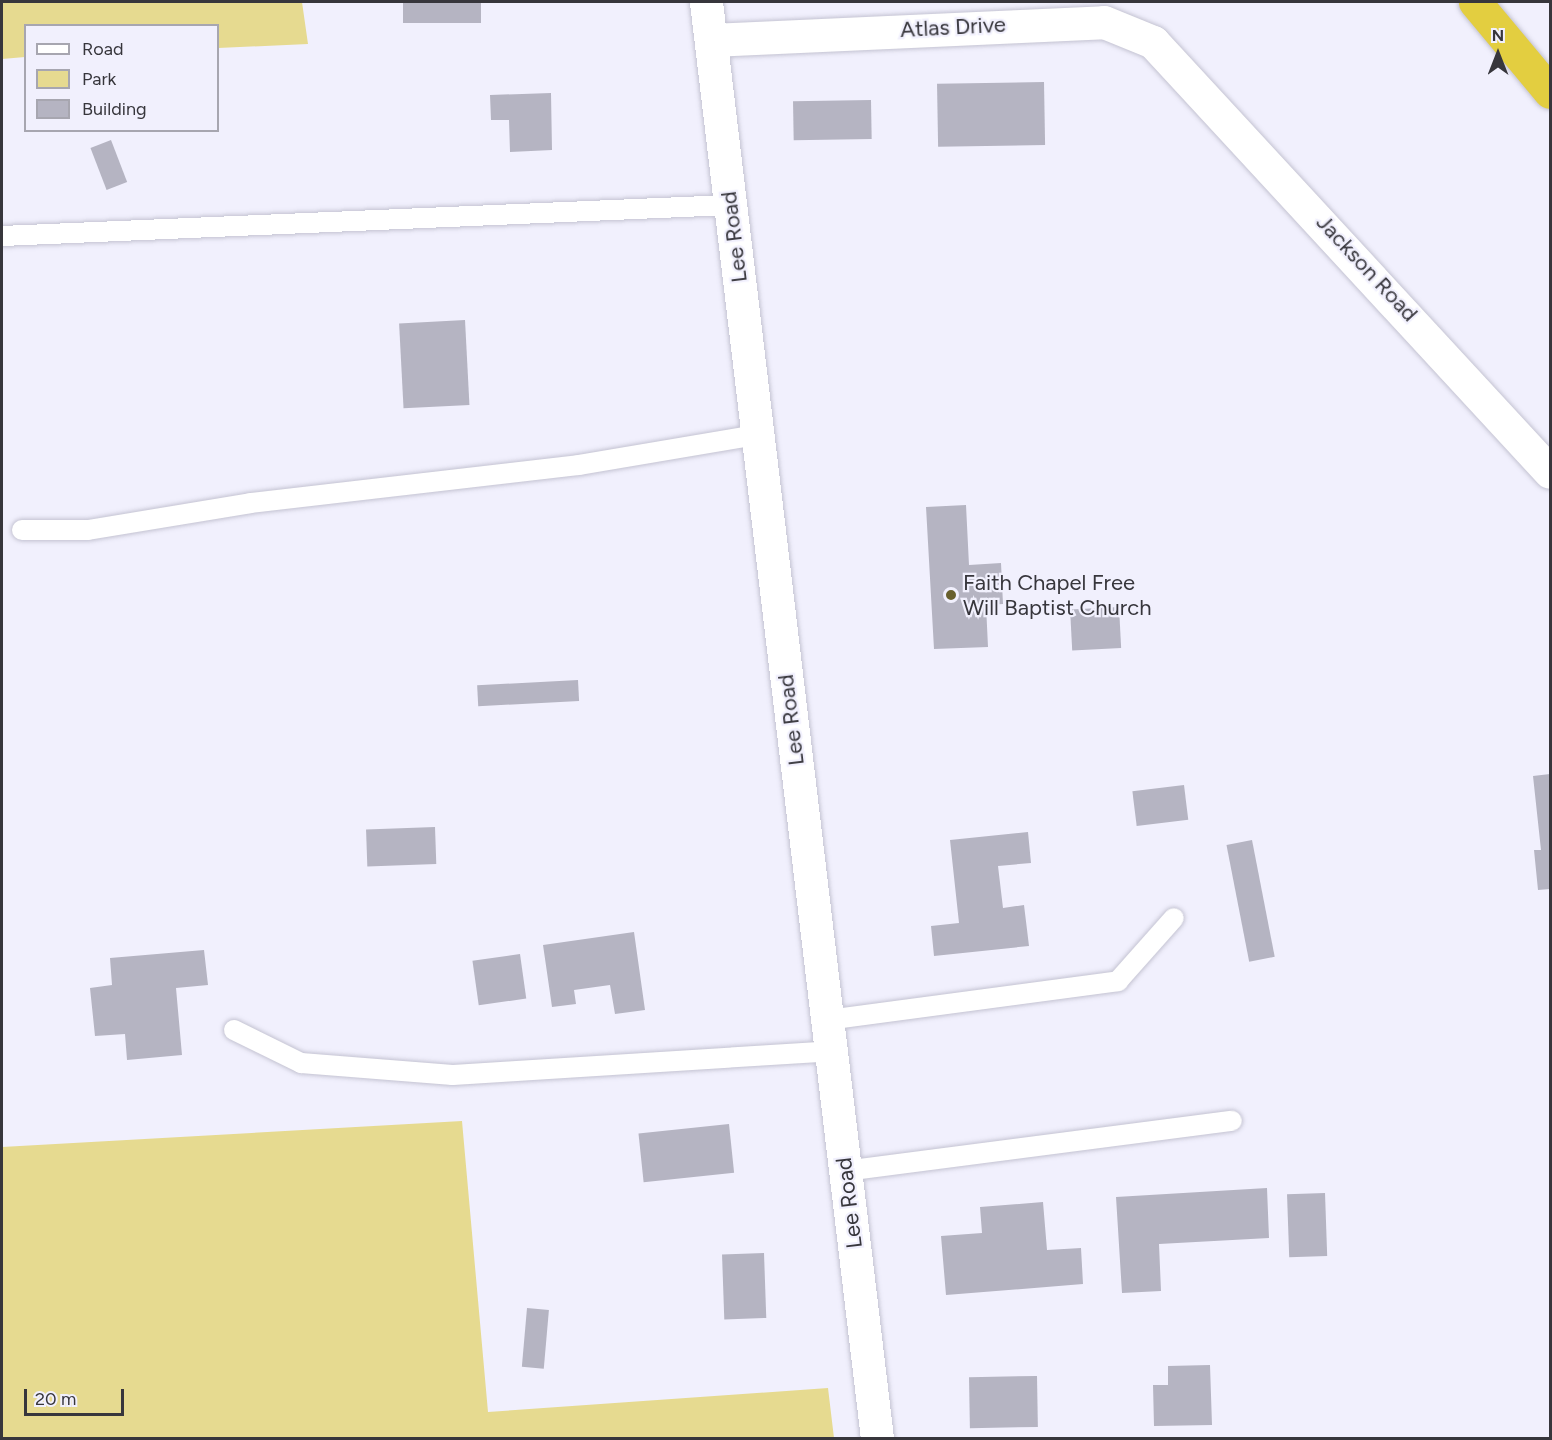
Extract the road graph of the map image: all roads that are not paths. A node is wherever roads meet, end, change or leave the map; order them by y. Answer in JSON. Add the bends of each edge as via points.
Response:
{"nodes":[{"id":1,"x":706,"y":2,"type":"edge"},
{"id":2,"x":1474,"y":2,"type":"edge"},
{"id":3,"x":711,"y":40,"type":"junction"},
{"id":4,"x":1182,"y":67,"type":"joint"},
{"id":5,"x":1551,"y":92,"type":"edge"},
{"id":6,"x":730,"y":205,"type":"junction"},
{"id":7,"x":2,"y":236,"type":"edge"},
{"id":8,"x":757,"y":435,"type":"junction"},
{"id":9,"x":1551,"y":472,"type":"edge"},
{"id":10,"x":22,"y":530,"type":"dead end"},
{"id":11,"x":1174,"y":918,"type":"dead end"},
{"id":12,"x":234,"y":1030,"type":"dead end"},
{"id":13,"x":829,"y":1036,"type":"junction"},
{"id":14,"x":1232,"y":1121,"type":"dead end"},
{"id":15,"x":845,"y":1172,"type":"junction"},
{"id":16,"x":877,"y":1438,"type":"edge"}],
"edges":[{"from":1,"to":3,"type":"street","name":"Lee Road"},
{"from":2,"to":5,"type":"highway"},
{"from":3,"to":4,"type":"street","name":"Atlas Drive","via":[[1104,22],[1153,42]]},
{"from":3,"to":6,"type":"street","name":"Lee Road"},
{"from":4,"to":9,"type":"street","name":"Jackson Road"},
{"from":6,"to":7,"type":"lane"},
{"from":6,"to":8,"type":"street","name":"Lee Road"},
{"from":8,"to":10,"type":"lane","via":[[579,465],[251,503],[88,530]]},
{"from":8,"to":13,"type":"street","name":"Lee Road"},
{"from":11,"to":13,"type":"lane","via":[[1118,981]]},
{"from":12,"to":13,"type":"lane","via":[[302,1063],[453,1075]]},
{"from":13,"to":15,"type":"street","name":"Lee Road"},
{"from":14,"to":15,"type":"lane"},
{"from":15,"to":16,"type":"street","name":"Lee Road"}]}
